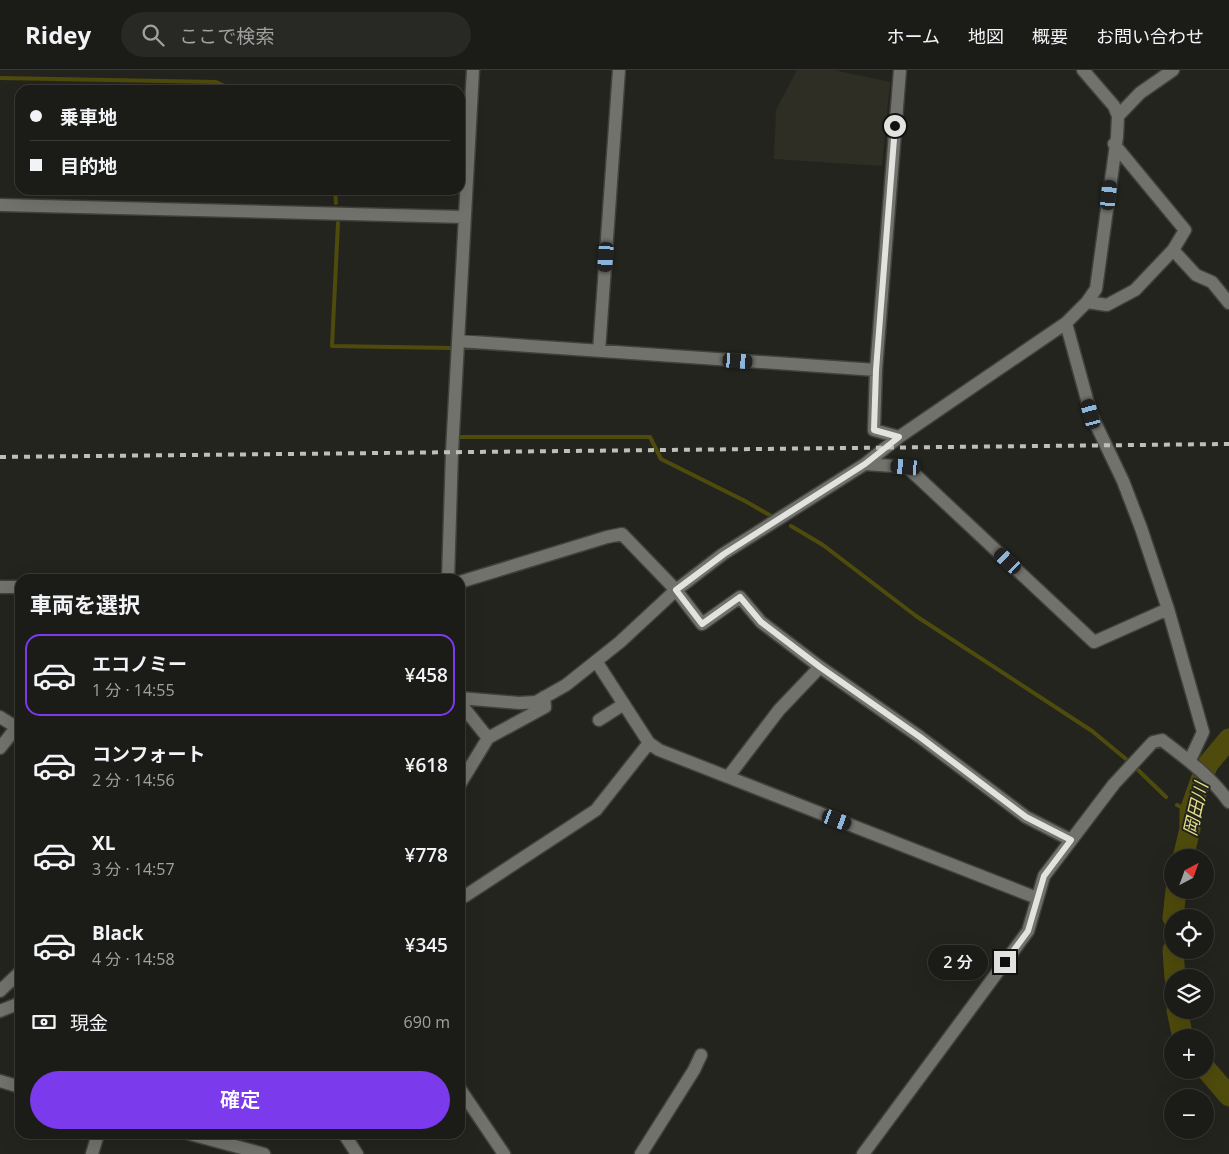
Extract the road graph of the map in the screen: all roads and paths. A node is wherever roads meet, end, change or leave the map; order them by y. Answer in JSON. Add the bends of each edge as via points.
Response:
{"nodes":[{"id":1,"x":473,"y":70,"type":"edge"},
{"id":2,"x":619,"y":70,"type":"edge"},
{"id":3,"x":900,"y":70,"type":"edge"},
{"id":4,"x":1083,"y":70,"type":"edge"},
{"id":5,"x":1173,"y":70,"type":"edge"},
{"id":6,"x":1118,"y":116,"type":"junction"},
{"id":7,"x":1114,"y":144,"type":"junction"},
{"id":8,"x":0,"y":205,"type":"edge"},
{"id":9,"x":464,"y":217,"type":"junction"},
{"id":10,"x":1173,"y":250,"type":"junction"},
{"id":11,"x":1087,"y":302,"type":"junction"},
{"id":12,"x":1229,"y":304,"type":"edge"},
{"id":13,"x":1066,"y":323,"type":"junction"},
{"id":14,"x":458,"y":342,"type":"junction"},
{"id":15,"x":599,"y":351,"type":"junction"},
{"id":16,"x":876,"y":370,"type":"junction"},
{"id":17,"x":899,"y":437,"type":"junction"},
{"id":18,"x":865,"y":464,"type":"junction"},
{"id":19,"x":448,"y":574,"type":"edge"},
{"id":20,"x":465,"y":580,"type":"edge"},
{"id":21,"x":0,"y":587,"type":"edge"},
{"id":22,"x":15,"y":587,"type":"edge"},
{"id":23,"x":676,"y":590,"type":"junction"},
{"id":24,"x":1168,"y":609,"type":"junction"},
{"id":25,"x":596,"y":661,"type":"junction"},
{"id":26,"x":820,"y":667,"type":"junction"},
{"id":27,"x":544,"y":697,"type":"junction"},
{"id":28,"x":465,"y":698,"type":"edge"},
{"id":29,"x":624,"y":704,"type":"junction"},
{"id":30,"x":465,"y":710,"type":"edge"},
{"id":31,"x":0,"y":717,"type":"edge"},
{"id":32,"x":599,"y":720,"type":"dead end"},
{"id":33,"x":15,"y":724,"type":"edge"},
{"id":34,"x":15,"y":731,"type":"edge"},
{"id":35,"x":488,"y":738,"type":"junction"},
{"id":36,"x":650,"y":744,"type":"junction"},
{"id":37,"x":0,"y":748,"type":"edge"},
{"id":38,"x":1190,"y":760,"type":"junction"},
{"id":39,"x":465,"y":776,"type":"edge"},
{"id":40,"x":728,"y":777,"type":"junction"},
{"id":41,"x":1229,"y":802,"type":"edge"},
{"id":42,"x":1071,"y":840,"type":"junction"},
{"id":43,"x":465,"y":896,"type":"edge"},
{"id":44,"x":1036,"y":898,"type":"junction"},
{"id":45,"x":15,"y":977,"type":"edge"},
{"id":46,"x":0,"y":991,"type":"edge"},
{"id":47,"x":15,"y":1005,"type":"edge"},
{"id":48,"x":0,"y":1011,"type":"edge"},
{"id":49,"x":701,"y":1055,"type":"dead end"},
{"id":50,"x":0,"y":1081,"type":"edge"},
{"id":51,"x":15,"y":1086,"type":"edge"},
{"id":52,"x":465,"y":1096,"type":"edge"},
{"id":53,"x":96,"y":1139,"type":"edge"},
{"id":54,"x":208,"y":1139,"type":"edge"},
{"id":55,"x":347,"y":1139,"type":"edge"},
{"id":56,"x":92,"y":1154,"type":"edge"},
{"id":57,"x":264,"y":1154,"type":"edge"},
{"id":58,"x":357,"y":1154,"type":"edge"},
{"id":59,"x":504,"y":1154,"type":"edge"},
{"id":60,"x":641,"y":1154,"type":"edge"},
{"id":61,"x":863,"y":1154,"type":"edge"}],
"edges":[{"from":1,"to":9,"type":"street"},
{"from":2,"to":15,"type":"street"},
{"from":3,"to":16,"type":"street"},
{"from":4,"to":6,"type":"street","via":[[1114,106]]},
{"from":5,"to":6,"type":"street","via":[[1140,93]]},
{"from":6,"to":7,"type":"street"},
{"from":7,"to":10,"type":"street","via":[[1185,230]]},
{"from":7,"to":11,"type":"street","via":[[1096,289]]},
{"from":8,"to":9,"type":"street"},
{"from":9,"to":14,"type":"street"},
{"from":10,"to":11,"type":"street","via":[[1135,290],[1106,305]]},
{"from":10,"to":12,"type":"street","via":[[1196,275],[1212,282]]},
{"from":11,"to":13,"type":"street"},
{"from":13,"to":17,"type":"street"},
{"from":13,"to":24,"type":"street","via":[[1091,414],[1126,489]]},
{"from":14,"to":15,"type":"street"},
{"from":14,"to":19,"type":"street"},
{"from":15,"to":16,"type":"street"},
{"from":16,"to":17,"type":"street","via":[[874,430]]},
{"from":17,"to":18,"type":"street"},
{"from":18,"to":23,"type":"street","via":[[724,554]]},
{"from":18,"to":24,"type":"street","via":[[906,467],[1094,642]]},
{"from":20,"to":23,"type":"street","via":[[622,534]]},
{"from":21,"to":22,"type":"street"},
{"from":23,"to":25,"type":"street"},
{"from":23,"to":26,"type":"street","via":[[702,624],[740,597],[761,622]]},
{"from":24,"to":38,"type":"street","via":[[1203,732]]},
{"from":25,"to":27,"type":"street","via":[[566,685]]},
{"from":25,"to":29,"type":"street"},
{"from":26,"to":40,"type":"street","via":[[780,710]]},
{"from":26,"to":42,"type":"street","via":[[1026,817]]},
{"from":27,"to":28,"type":"street","via":[[536,702],[519,703]]},
{"from":27,"to":35,"type":"street","via":[[545,707]]},
{"from":29,"to":32,"type":"street"},
{"from":29,"to":36,"type":"street"},
{"from":30,"to":35,"type":"street"},
{"from":31,"to":33,"type":"street"},
{"from":34,"to":37,"type":"street"},
{"from":35,"to":39,"type":"street"},
{"from":36,"to":40,"type":"street"},
{"from":36,"to":43,"type":"street","via":[[596,810]]},
{"from":38,"to":41,"type":"street","via":[[1218,786]]},
{"from":38,"to":42,"type":"street","via":[[1162,740],[1153,742],[1114,784]]},
{"from":40,"to":44,"type":"street"},
{"from":42,"to":44,"type":"street","via":[[1044,876]]},
{"from":44,"to":61,"type":"street","via":[[1028,931]]},
{"from":45,"to":46,"type":"street"},
{"from":47,"to":48,"type":"street"},
{"from":49,"to":60,"type":"street"},
{"from":50,"to":51,"type":"street"},
{"from":52,"to":59,"type":"street"},
{"from":53,"to":56,"type":"street"},
{"from":54,"to":57,"type":"street"},
{"from":55,"to":58,"type":"street"}]}
